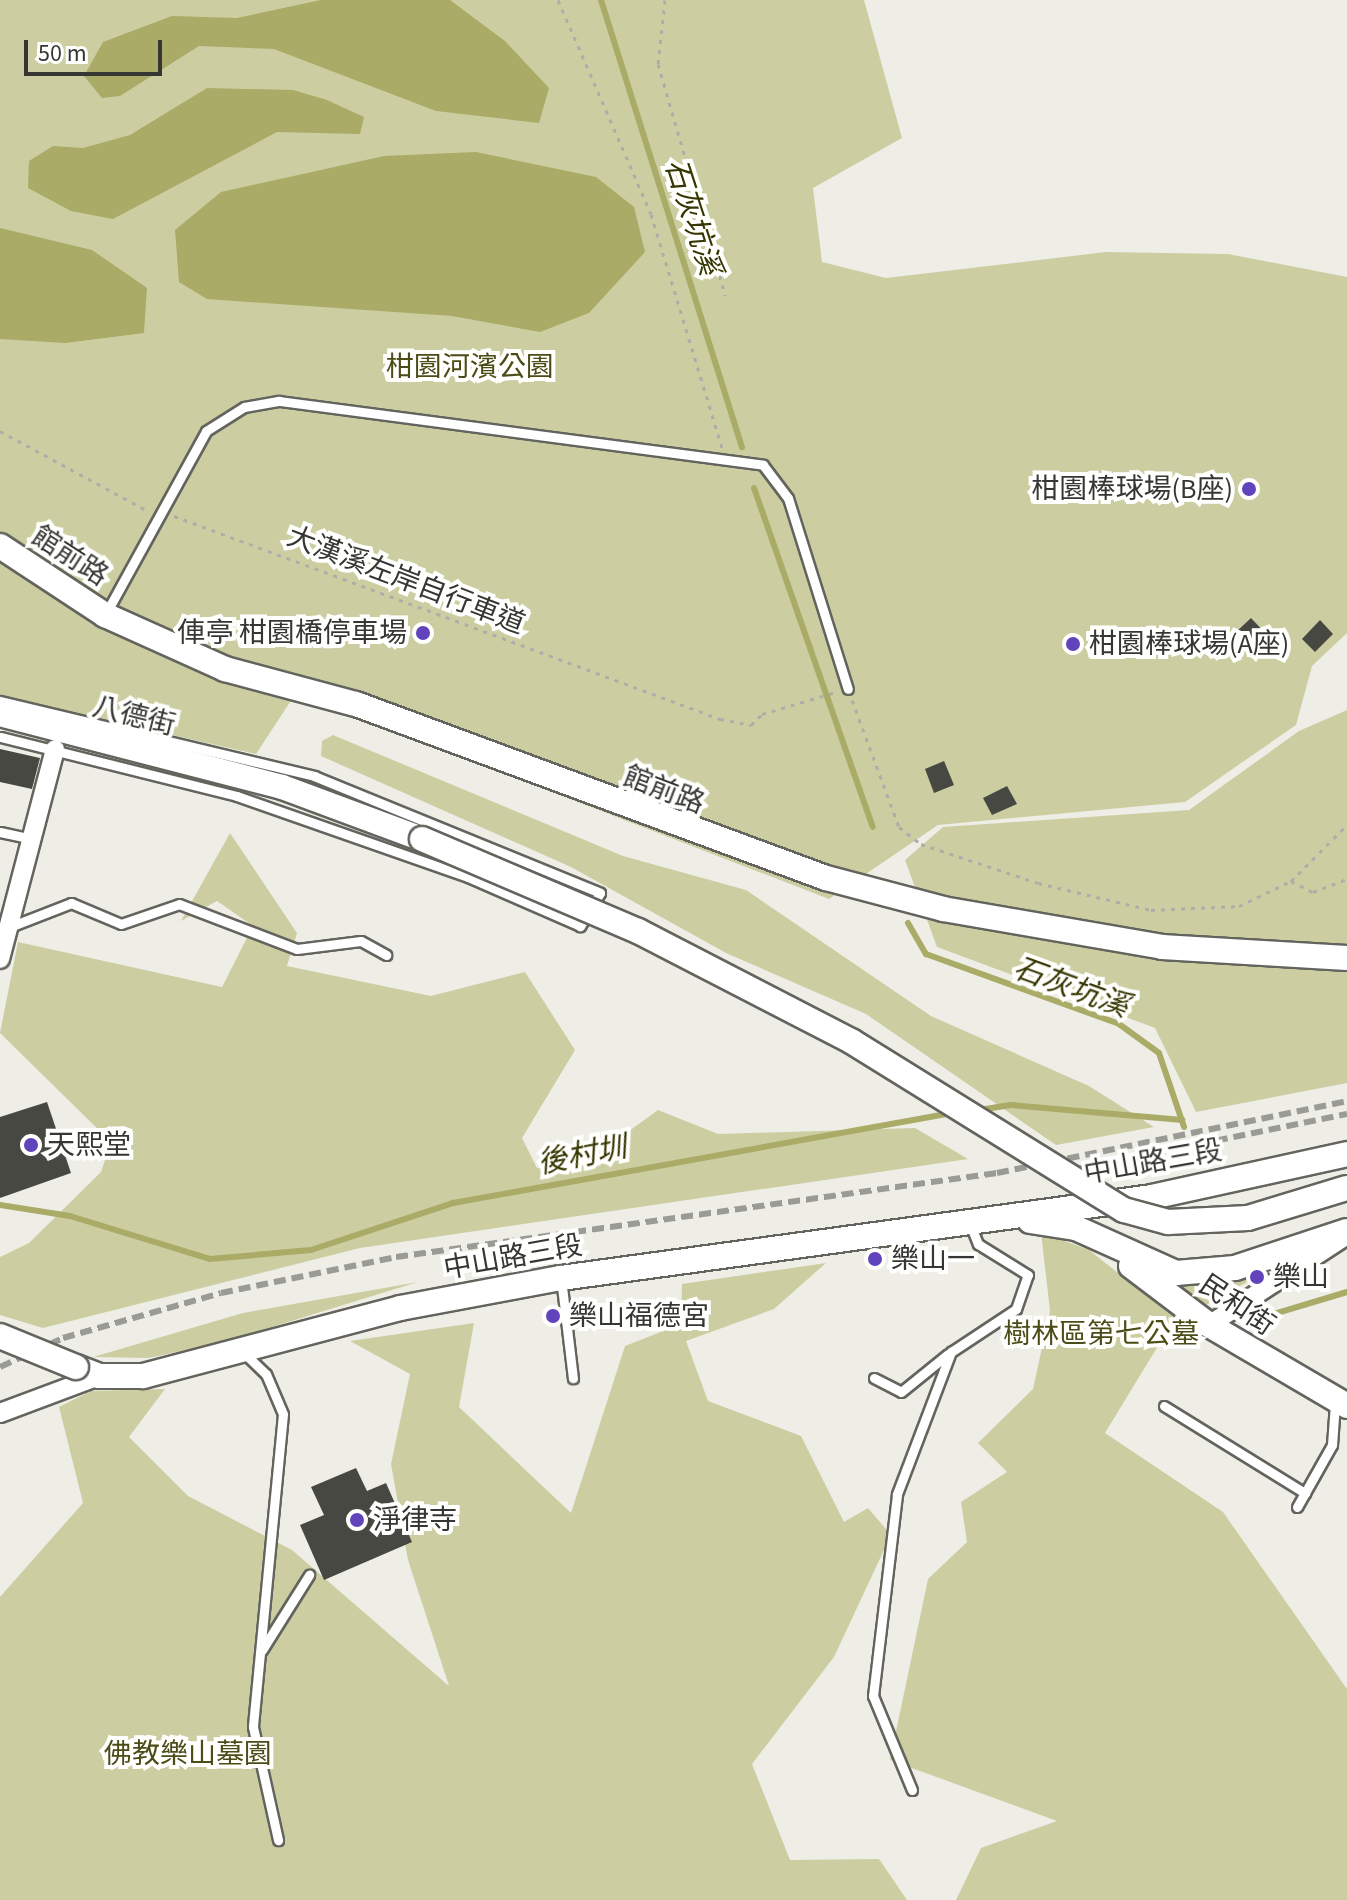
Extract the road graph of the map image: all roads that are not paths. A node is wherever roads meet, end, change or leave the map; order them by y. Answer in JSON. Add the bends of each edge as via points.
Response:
{"nodes":[{"id":1,"x":0,"y":546,"type":"edge"},
{"id":2,"x":105,"y":615,"type":"junction"},
{"id":3,"x":848,"y":689,"type":"road end"},
{"id":4,"x":0,"y":701,"type":"edge"},
{"id":5,"x":0,"y":714,"type":"edge"},
{"id":6,"x":0,"y":727,"type":"edge"},
{"id":7,"x":0,"y":737,"type":"edge"},
{"id":8,"x":55,"y":749,"type":"junction"},
{"id":9,"x":254,"y":779,"type":"junction"},
{"id":10,"x":0,"y":832,"type":"edge"},
{"id":11,"x":33,"y":839,"type":"junction"},
{"id":12,"x":4,"y":928,"type":"edge"},
{"id":13,"x":386,"y":955,"type":"dead end"},
{"id":14,"x":1347,"y":958,"type":"edge"},
{"id":15,"x":0,"y":959,"type":"edge"},
{"id":16,"x":1347,"y":1154,"type":"edge"},
{"id":17,"x":1347,"y":1188,"type":"edge"},
{"id":18,"x":968,"y":1218,"type":"junction"},
{"id":19,"x":1347,"y":1233,"type":"edge"},
{"id":20,"x":1101,"y":1242,"type":"junction"},
{"id":21,"x":561,"y":1278,"type":"junction"},
{"id":22,"x":1209,"y":1325,"type":"junction"},
{"id":23,"x":0,"y":1336,"type":"edge"},
{"id":24,"x":239,"y":1348,"type":"junction"},
{"id":25,"x":951,"y":1352,"type":"junction"},
{"id":26,"x":99,"y":1376,"type":"junction"},
{"id":27,"x":573,"y":1378,"type":"dead end"},
{"id":28,"x":874,"y":1378,"type":"dead end"},
{"id":29,"x":1341,"y":1404,"type":"edge"},
{"id":30,"x":1164,"y":1406,"type":"dead end"},
{"id":31,"x":0,"y":1413,"type":"edge"},
{"id":32,"x":1305,"y":1493,"type":"junction"},
{"id":33,"x":1297,"y":1507,"type":"dead end"},
{"id":34,"x":309,"y":1575,"type":"dead end"},
{"id":35,"x":258,"y":1656,"type":"junction"},
{"id":36,"x":912,"y":1790,"type":"dead end"},
{"id":37,"x":278,"y":1840,"type":"dead end"}],
"edges":[{"from":1,"to":2,"type":"street","name":"館前路"},
{"from":2,"to":3,"type":"lane","via":[[206,431],[244,407],[279,401],[763,465],[788,498]]},
{"from":2,"to":14,"type":"street","name":"館前路","via":[[225,669],[356,704],[826,878],[943,909],[1162,947]]},
{"from":4,"to":8,"type":"lane","via":[[314,776],[600,893],[580,926],[337,829]]},
{"from":5,"to":9,"type":"street","name":"八德街"},
{"from":6,"to":9,"type":"street","name":"八德街"},
{"from":7,"to":8,"type":"lane"},
{"from":8,"to":11,"type":"street"},
{"from":9,"to":17,"type":"street","name":"八德街","bridge":true,"via":[[422,839],[638,931],[851,1041],[1124,1210],[1168,1222],[1235,1219],[1286,1211]]},
{"from":10,"to":11,"type":"lane"},
{"from":11,"to":12,"type":"street"},
{"from":12,"to":13,"type":"lane","via":[[71,903],[121,924],[179,904],[297,949],[361,941]]},
{"from":12,"to":15,"type":"street"},
{"from":16,"to":18,"type":"street","name":"中山路三段","via":[[1152,1197]]},
{"from":18,"to":20,"type":"street","name":"中山路三段","via":[[1055,1222]]},
{"from":18,"to":21,"type":"street","name":"中山路三段"},
{"from":18,"to":25,"type":"lane","via":[[978,1244],[1028,1275],[1016,1309]]},
{"from":19,"to":20,"type":"street","name":"中山路三段","via":[[1206,1273],[1155,1267]]},
{"from":19,"to":22,"type":"street"},
{"from":20,"to":22,"type":"street","name":"民和街"},
{"from":21,"to":24,"type":"street","name":"中山路三段"},
{"from":21,"to":27,"type":"lane"},
{"from":22,"to":29,"type":"street","name":"民和街"},
{"from":23,"to":26,"type":"street","name":"中山路三段","bridge":true},
{"from":24,"to":26,"type":"street","name":"中山路三段","via":[[143,1376]]},
{"from":24,"to":35,"type":"lane","via":[[266,1374],[283,1414],[270,1600]]},
{"from":25,"to":28,"type":"lane","via":[[901,1392]]},
{"from":25,"to":36,"type":"lane","via":[[897,1494],[873,1696]]},
{"from":26,"to":31,"type":"street"},
{"from":29,"to":32,"type":"lane","via":[[1332,1445]]},
{"from":30,"to":32,"type":"lane"},
{"from":32,"to":33,"type":"lane"},
{"from":34,"to":35,"type":"lane"},
{"from":35,"to":37,"type":"lane","via":[[253,1727]]}]}
